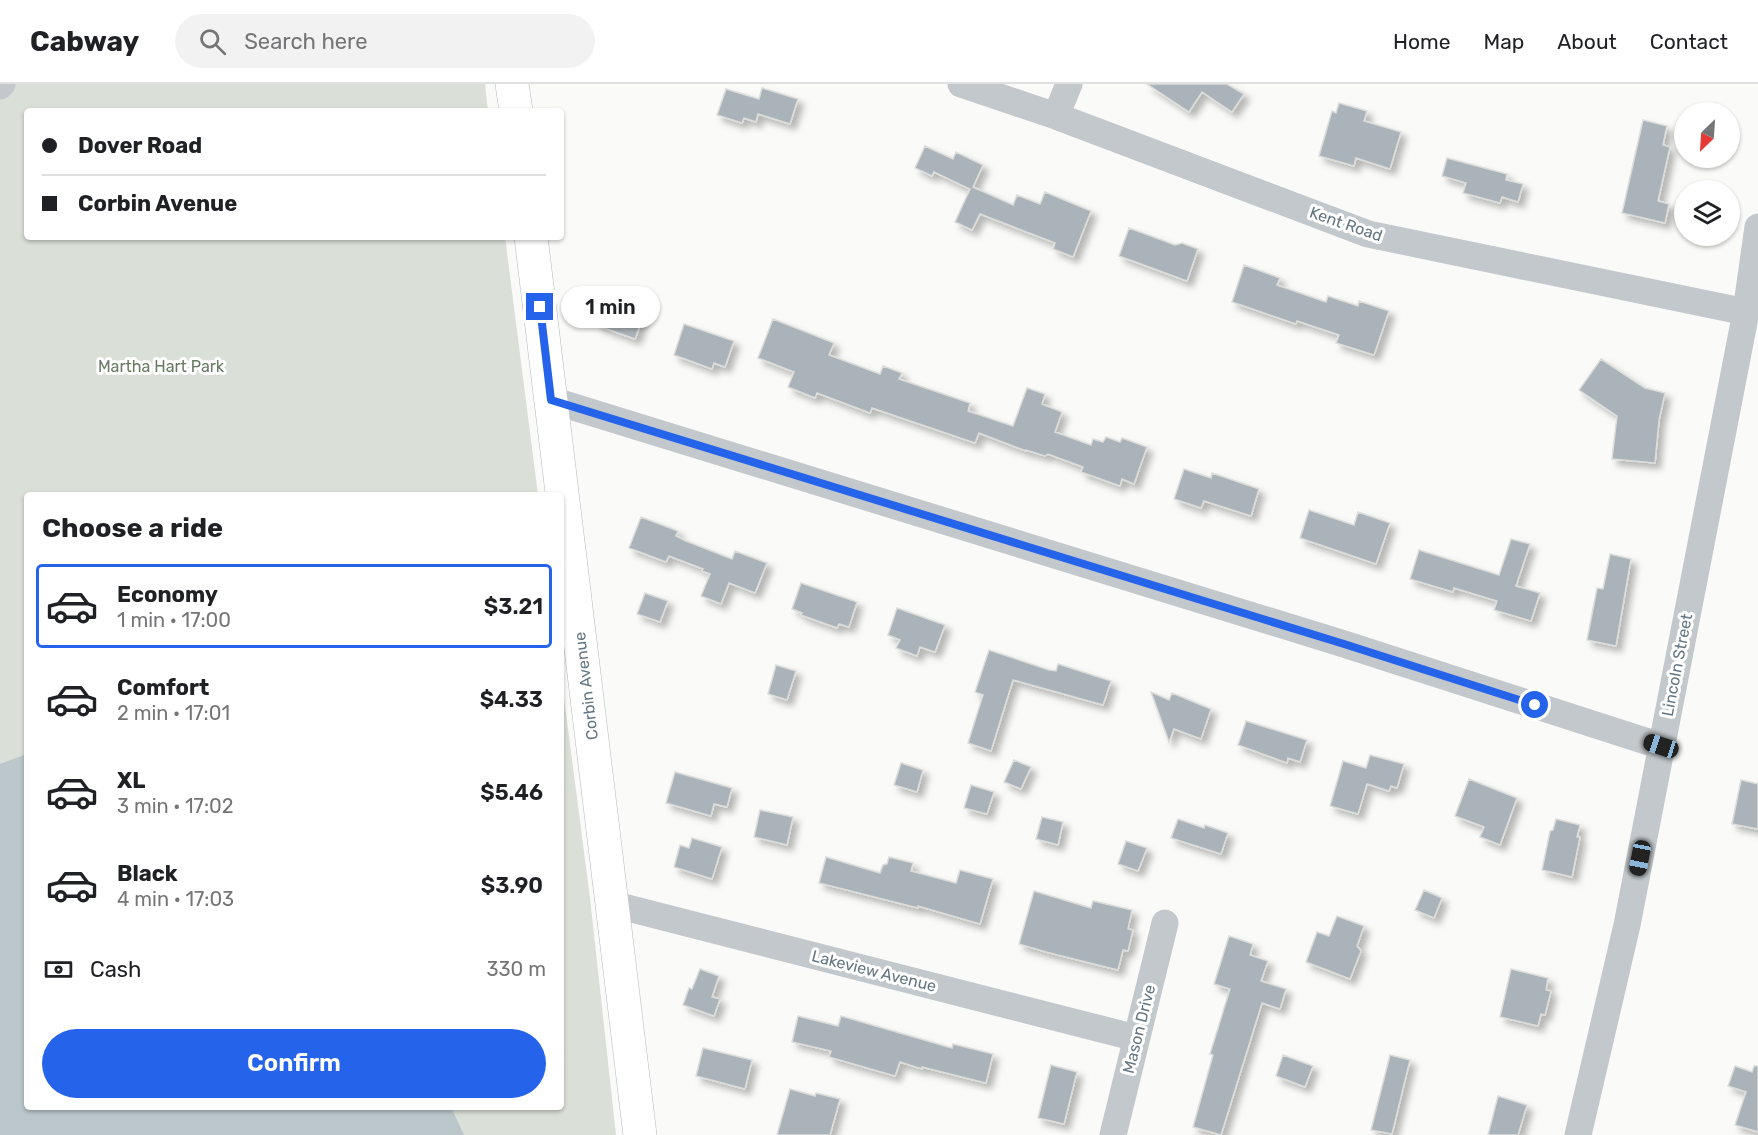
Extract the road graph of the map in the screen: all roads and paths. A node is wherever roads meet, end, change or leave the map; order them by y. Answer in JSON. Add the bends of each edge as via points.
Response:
{"nodes":[{"id":1,"x":512,"y":84,"type":"edge"},
{"id":2,"x":962,"y":84,"type":"edge"},
{"id":3,"x":1069,"y":84,"type":"edge"},
{"id":4,"x":516,"y":108,"type":"edge"},
{"id":5,"x":1056,"y":116,"type":"junction"},
{"id":6,"x":1758,"y":227,"type":"edge"},
{"id":7,"x":531,"y":240,"type":"edge"},
{"id":8,"x":1746,"y":312,"type":"junction"},
{"id":9,"x":551,"y":400,"type":"junction"},
{"id":10,"x":562,"y":492,"type":"edge"},
{"id":11,"x":564,"y":507,"type":"edge"},
{"id":12,"x":1661,"y":746,"type":"junction"},
{"id":13,"x":612,"y":904,"type":"junction"},
{"id":14,"x":1166,"y":923,"type":"dead end"},
{"id":15,"x":1136,"y":1038,"type":"junction"},
{"id":16,"x":640,"y":1135,"type":"edge"},
{"id":17,"x":1113,"y":1135,"type":"edge"},
{"id":18,"x":1578,"y":1135,"type":"edge"}],
"edges":[{"from":1,"to":4,"type":"main road"},
{"from":2,"to":5,"type":"street","name":"Kent Road"},
{"from":3,"to":5,"type":"street"},
{"from":5,"to":8,"type":"street","name":"Kent Road","via":[[1368,234]]},
{"from":6,"to":8,"type":"street","name":"Lincoln Street"},
{"from":7,"to":9,"type":"main road","name":"Corbin Avenue"},
{"from":8,"to":12,"type":"street","name":"Lincoln Street"},
{"from":9,"to":10,"type":"main road","name":"Corbin Avenue"},
{"from":9,"to":12,"type":"street","via":[[1344,644]]},
{"from":11,"to":13,"type":"main road","name":"Corbin Avenue"},
{"from":12,"to":18,"type":"street","name":"Lincoln Street","via":[[1627,925]]},
{"from":13,"to":15,"type":"street","name":"Lakeview Avenue"},
{"from":13,"to":16,"type":"main road","name":"Corbin Avenue"},
{"from":14,"to":15,"type":"street","name":"Mason Drive"},
{"from":15,"to":17,"type":"street","name":"Mason Drive"}]}
